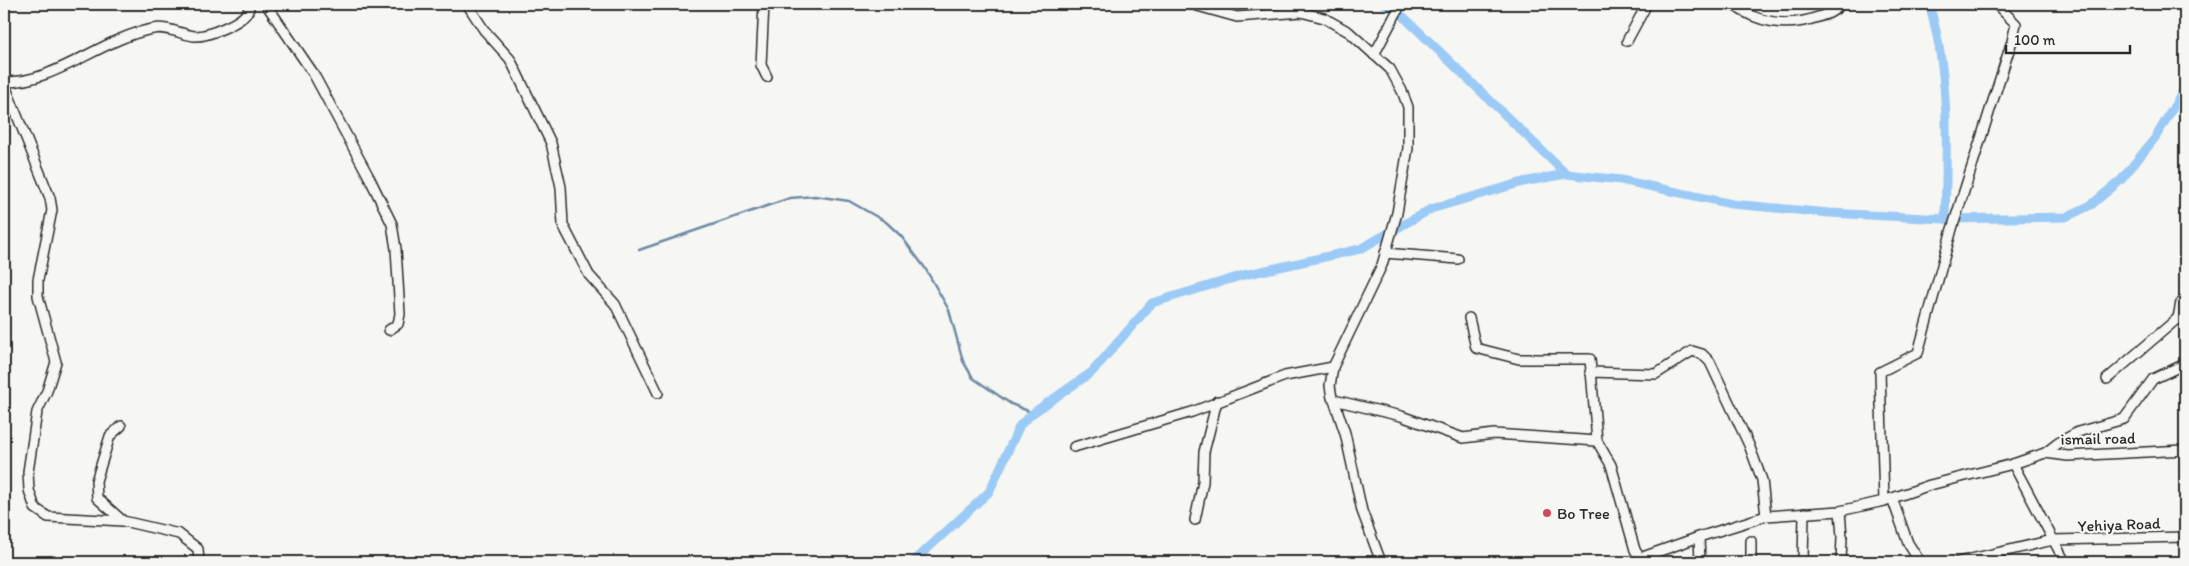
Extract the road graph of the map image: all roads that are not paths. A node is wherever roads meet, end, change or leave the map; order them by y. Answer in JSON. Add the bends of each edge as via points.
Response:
{"nodes":[{"id":1,"x":249,"y":4,"type":"edge"},
{"id":2,"x":266,"y":4,"type":"edge"},
{"id":3,"x":467,"y":4,"type":"edge"},
{"id":4,"x":764,"y":4,"type":"edge"},
{"id":5,"x":1190,"y":4,"type":"edge"},
{"id":6,"x":1401,"y":4,"type":"edge"},
{"id":7,"x":1647,"y":4,"type":"edge"},
{"id":8,"x":1732,"y":4,"type":"edge"},
{"id":9,"x":1841,"y":4,"type":"edge"},
{"id":10,"x":1996,"y":4,"type":"edge"},
{"id":11,"x":1626,"y":41,"type":"dead end"},
{"id":12,"x":1374,"y":55,"type":"junction"},
{"id":13,"x":767,"y":77,"type":"dead end"},
{"id":14,"x":4,"y":82,"type":"edge"},
{"id":15,"x":1386,"y":253,"type":"junction"},
{"id":16,"x":1458,"y":259,"type":"dead end"},
{"id":17,"x":2185,"y":300,"type":"edge"},
{"id":18,"x":1469,"y":318,"type":"dead end"},
{"id":19,"x":2181,"y":320,"type":"edge"},
{"id":20,"x":389,"y":330,"type":"dead end"},
{"id":21,"x":2185,"y":364,"type":"edge"},
{"id":22,"x":1333,"y":367,"type":"junction"},
{"id":23,"x":1590,"y":372,"type":"junction"},
{"id":24,"x":2107,"y":379,"type":"dead end"},
{"id":25,"x":658,"y":393,"type":"dead end"},
{"id":26,"x":1334,"y":400,"type":"junction"},
{"id":27,"x":1217,"y":402,"type":"junction"},
{"id":28,"x":121,"y":426,"type":"dead end"},
{"id":29,"x":1597,"y":441,"type":"junction"},
{"id":30,"x":1074,"y":447,"type":"dead end"},
{"id":31,"x":2185,"y":450,"type":"edge"},
{"id":32,"x":2046,"y":453,"type":"junction"},
{"id":33,"x":2012,"y":464,"type":"junction"},
{"id":34,"x":1888,"y":500,"type":"junction"},
{"id":35,"x":1840,"y":511,"type":"junction"},
{"id":36,"x":1804,"y":513,"type":"junction"},
{"id":37,"x":1766,"y":516,"type":"junction"},
{"id":38,"x":1195,"y":520,"type":"dead end"},
{"id":39,"x":123,"y":521,"type":"junction"},
{"id":40,"x":1699,"y":536,"type":"junction"},
{"id":41,"x":2185,"y":537,"type":"edge"},
{"id":42,"x":2054,"y":540,"type":"junction"},
{"id":43,"x":1751,"y":541,"type":"dead end"},
{"id":44,"x":1640,"y":560,"type":"edge"},
{"id":45,"x":200,"y":562,"type":"edge"},
{"id":46,"x":1382,"y":562,"type":"edge"},
{"id":47,"x":1700,"y":562,"type":"edge"},
{"id":48,"x":1750,"y":562,"type":"edge"},
{"id":49,"x":1804,"y":562,"type":"edge"},
{"id":50,"x":1841,"y":562,"type":"edge"},
{"id":51,"x":1920,"y":562,"type":"edge"},
{"id":52,"x":1958,"y":562,"type":"edge"},
{"id":53,"x":2065,"y":562,"type":"edge"}],
"edges":[{"from":1,"to":14,"type":"street","via":[[242,17],[220,30],[194,36],[154,28],[111,43],[43,75],[19,82]]},
{"from":2,"to":20,"type":"street","via":[[313,73],[392,224],[400,314],[398,324]]},
{"from":3,"to":25,"type":"street","via":[[484,30],[510,59],[539,118],[551,143],[561,187],[563,225],[589,275],[615,304]]},
{"from":4,"to":13,"type":"street","via":[[761,65]]},
{"from":5,"to":12,"type":"street","via":[[1237,17],[1301,12],[1324,18],[1349,32]]},
{"from":6,"to":12,"type":"street"},
{"from":7,"to":11,"type":"street"},
{"from":8,"to":9,"type":"street","via":[[1746,15],[1773,23],[1804,22],[1835,11]]},
{"from":10,"to":34,"type":"street","via":[[2016,24],[1952,229],[1918,353],[1880,372]]},
{"from":12,"to":15,"type":"street","via":[[1390,69],[1408,107],[1408,148],[1397,213]]},
{"from":14,"to":39,"type":"street","via":[[52,210],[38,280],[38,296],[56,362],[37,412],[28,472],[29,490],[35,508],[48,517]]},
{"from":15,"to":16,"type":"street"},
{"from":15,"to":22,"type":"street"},
{"from":17,"to":19,"type":"street","via":[[2181,302]]},
{"from":18,"to":23,"type":"street","via":[[1476,348],[1519,358],[1590,359]]},
{"from":19,"to":24,"type":"street"},
{"from":21,"to":32,"type":"street","via":[[2153,379],[2124,419],[2078,432]]},
{"from":22,"to":26,"type":"street","via":[[1330,386]]},
{"from":22,"to":27,"type":"street","via":[[1285,376]]},
{"from":23,"to":29,"type":"street"},
{"from":23,"to":37,"type":"street","via":[[1656,374],[1692,351],[1702,354],[1710,362],[1749,445],[1762,480]]},
{"from":26,"to":29,"type":"street","via":[[1401,416],[1463,438],[1494,434]]},
{"from":26,"to":46,"type":"street","via":[[1345,433],[1362,511]]},
{"from":27,"to":30,"type":"street"},
{"from":27,"to":38,"type":"street","via":[[1204,452],[1203,482]]},
{"from":28,"to":39,"type":"street","via":[[110,436],[96,481],[97,498]]},
{"from":29,"to":44,"type":"street","via":[[1611,465]]},
{"from":31,"to":32,"type":"street","name":"ismail road","via":[[2068,456]]},
{"from":32,"to":33,"type":"street","name":"ismail road"},
{"from":33,"to":34,"type":"street","name":"ismail road","via":[[1930,485]]},
{"from":33,"to":42,"type":"street"},
{"from":34,"to":35,"type":"street","name":"ismail road"},
{"from":34,"to":51,"type":"street"},
{"from":35,"to":36,"type":"street","name":"ismail road"},
{"from":35,"to":50,"type":"street"},
{"from":36,"to":37,"type":"street","name":"ismail road"},
{"from":36,"to":49,"type":"street"},
{"from":37,"to":40,"type":"street","name":"ismail road"},
{"from":39,"to":45,"type":"street","via":[[180,534],[198,550]]},
{"from":40,"to":44,"type":"street","name":"ismail road"},
{"from":40,"to":47,"type":"street"},
{"from":41,"to":42,"type":"street","name":"Yehiya Road"},
{"from":42,"to":52,"type":"street","name":"Yehiya Road"},
{"from":42,"to":53,"type":"street"},
{"from":43,"to":48,"type":"street"}]}
